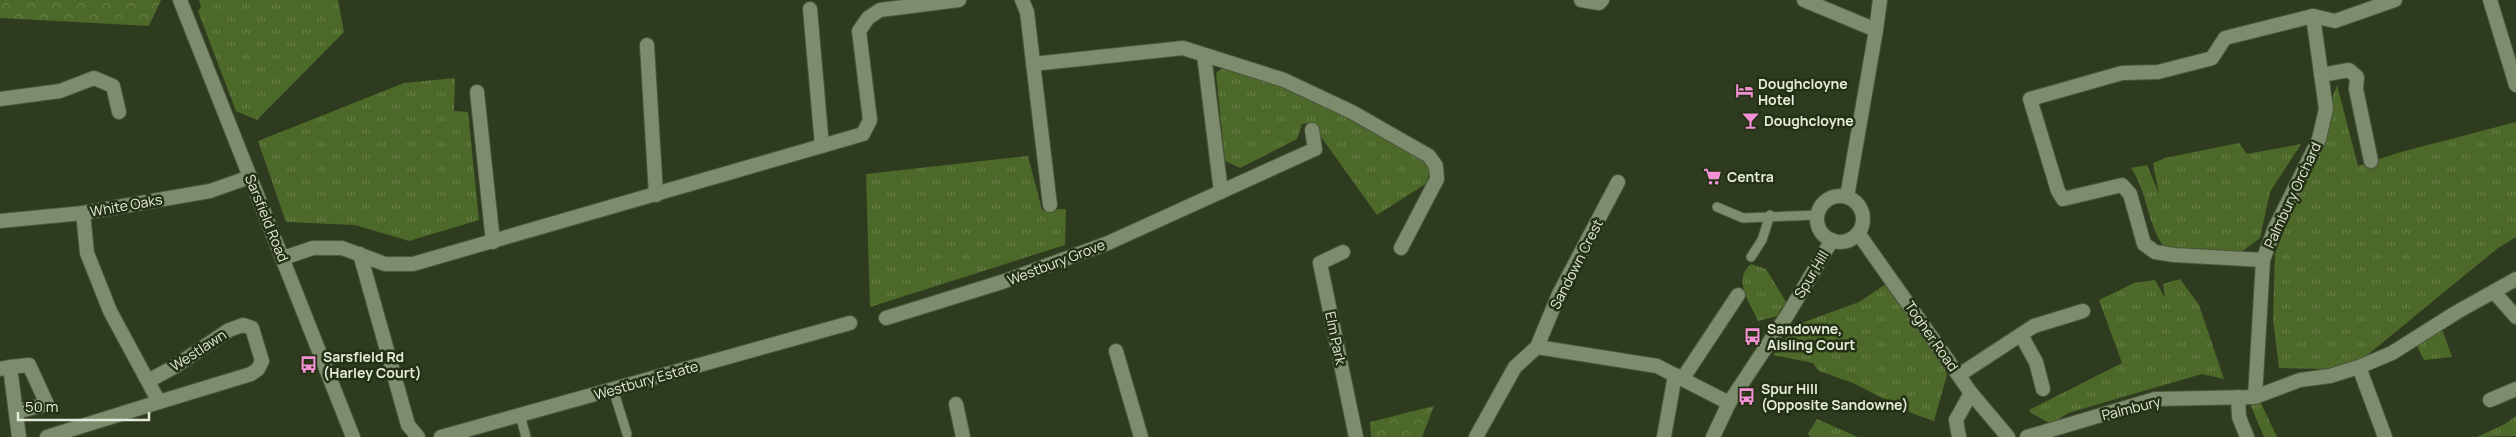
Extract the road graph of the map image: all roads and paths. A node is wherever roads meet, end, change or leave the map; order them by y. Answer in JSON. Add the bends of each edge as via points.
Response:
{"nodes":[{"id":1,"x":180,"y":0,"type":"edge"},
{"id":2,"x":959,"y":0,"type":"edge"},
{"id":3,"x":1022,"y":0,"type":"edge"},
{"id":4,"x":1581,"y":0,"type":"edge"},
{"id":5,"x":1602,"y":0,"type":"edge"},
{"id":6,"x":1804,"y":0,"type":"edge"},
{"id":7,"x":1880,"y":0,"type":"edge"},
{"id":8,"x":2394,"y":0,"type":"edge"},
{"id":9,"x":2490,"y":0,"type":"edge"},
{"id":10,"x":810,"y":9,"type":"dead end"},
{"id":11,"x":2313,"y":16,"type":"junction"},
{"id":12,"x":1876,"y":30,"type":"junction"},
{"id":13,"x":646,"y":45,"type":"dead end"},
{"id":14,"x":1204,"y":55,"type":"junction"},
{"id":15,"x":1033,"y":64,"type":"junction"},
{"id":16,"x":2321,"y":75,"type":"junction"},
{"id":17,"x":2516,"y":85,"type":"edge"},
{"id":18,"x":477,"y":92,"type":"dead end"},
{"id":19,"x":0,"y":99,"type":"edge"},
{"id":20,"x":119,"y":112,"type":"dead end"},
{"id":21,"x":1312,"y":130,"type":"dead end"},
{"id":22,"x":822,"y":146,"type":"junction"},
{"id":23,"x":2371,"y":161,"type":"dead end"},
{"id":24,"x":250,"y":177,"type":"junction"},
{"id":25,"x":1618,"y":182,"type":"dead end"},
{"id":26,"x":1221,"y":192,"type":"junction"},
{"id":27,"x":656,"y":195,"type":"junction"},
{"id":28,"x":1847,"y":197,"type":"junction"},
{"id":29,"x":1050,"y":205,"type":"dead end"},
{"id":30,"x":1717,"y":207,"type":"dead end"},
{"id":31,"x":84,"y":213,"type":"junction"},
{"id":32,"x":1770,"y":215,"type":"junction"},
{"id":33,"x":1818,"y":215,"type":"junction"},
{"id":34,"x":0,"y":221,"type":"edge"},
{"id":35,"x":1858,"y":233,"type":"junction"},
{"id":36,"x":1832,"y":240,"type":"junction"},
{"id":37,"x":493,"y":242,"type":"junction"},
{"id":38,"x":1401,"y":248,"type":"dead end"},
{"id":39,"x":1343,"y":252,"type":"dead end"},
{"id":40,"x":360,"y":254,"type":"junction"},
{"id":41,"x":283,"y":258,"type":"junction"},
{"id":42,"x":1751,"y":258,"type":"dead end"},
{"id":43,"x":2263,"y":260,"type":"junction"},
{"id":44,"x":2516,"y":279,"type":"edge"},
{"id":45,"x":2494,"y":292,"type":"junction"},
{"id":46,"x":1738,"y":295,"type":"dead end"},
{"id":47,"x":2083,"y":311,"type":"dead end"},
{"id":48,"x":2516,"y":317,"type":"edge"},
{"id":49,"x":886,"y":318,"type":"dead end"},
{"id":50,"x":850,"y":323,"type":"dead end"},
{"id":51,"x":2021,"y":335,"type":"junction"},
{"id":52,"x":1537,"y":347,"type":"junction"},
{"id":53,"x":1116,"y":350,"type":"dead end"},
{"id":54,"x":5,"y":368,"type":"edge"},
{"id":55,"x":2359,"y":368,"type":"junction"},
{"id":56,"x":1959,"y":375,"type":"junction"},
{"id":57,"x":1679,"y":377,"type":"junction"},
{"id":58,"x":148,"y":381,"type":"junction"},
{"id":59,"x":613,"y":389,"type":"junction"},
{"id":60,"x":2043,"y":389,"type":"dead end"},
{"id":61,"x":2516,"y":389,"type":"edge"},
{"id":62,"x":1971,"y":394,"type":"junction"},
{"id":63,"x":2238,"y":397,"type":"junction"},
{"id":64,"x":2255,"y":397,"type":"junction"},
{"id":65,"x":2490,"y":400,"type":"dead end"},
{"id":66,"x":159,"y":402,"type":"junction"},
{"id":67,"x":1729,"y":402,"type":"junction"},
{"id":68,"x":956,"y":404,"type":"dead end"},
{"id":69,"x":16,"y":412,"type":"junction"},
{"id":70,"x":520,"y":415,"type":"junction"},
{"id":71,"x":627,"y":434,"type":"dead end"},
{"id":72,"x":20,"y":437,"type":"edge"},
{"id":73,"x":47,"y":437,"type":"edge"},
{"id":74,"x":353,"y":437,"type":"edge"},
{"id":75,"x":418,"y":437,"type":"edge"},
{"id":76,"x":441,"y":437,"type":"edge"},
{"id":77,"x":526,"y":437,"type":"edge"},
{"id":78,"x":964,"y":437,"type":"edge"},
{"id":79,"x":1141,"y":437,"type":"edge"},
{"id":80,"x":1356,"y":437,"type":"edge"},
{"id":81,"x":1476,"y":437,"type":"edge"},
{"id":82,"x":1664,"y":437,"type":"edge"},
{"id":83,"x":1713,"y":437,"type":"edge"},
{"id":84,"x":1959,"y":437,"type":"edge"},
{"id":85,"x":2008,"y":437,"type":"edge"},
{"id":86,"x":2027,"y":437,"type":"edge"},
{"id":87,"x":2247,"y":437,"type":"edge"},
{"id":88,"x":2385,"y":437,"type":"edge"}],
"edges":[{"from":1,"to":24,"type":"street","name":"Sarsfield Road"},
{"from":2,"to":22,"type":"street","via":[[880,10],[868,18],[859,31],[870,120],[863,134]]},
{"from":3,"to":15,"type":"street","via":[[1027,12]]},
{"from":4,"to":5,"type":"street","via":[[1599,3]]},
{"from":6,"to":12,"type":"street"},
{"from":7,"to":12,"type":"street"},
{"from":8,"to":11,"type":"street","name":"Palmbury Orchard","via":[[2335,21]]},
{"from":9,"to":17,"type":"street"},
{"from":10,"to":22,"type":"street"},
{"from":11,"to":16,"type":"street","name":"Palmbury Orchard"},
{"from":11,"to":43,"type":"street","name":"Palmbury Orchard","via":[[2224,38],[2212,58],[2158,72],[2122,73],[2030,99],[2063,199],[2122,185],[2130,194],[2144,244],[2155,252]]},
{"from":12,"to":28,"type":"street"},
{"from":13,"to":27,"type":"street"},
{"from":14,"to":15,"type":"street","via":[[1183,48]]},
{"from":14,"to":26,"type":"street"},
{"from":14,"to":38,"type":"street","via":[[1284,80],[1352,112],[1428,156],[1436,166],[1437,179]]},
{"from":15,"to":29,"type":"street"},
{"from":16,"to":23,"type":"street","via":[[2349,70],[2358,77],[2356,89]]},
{"from":16,"to":43,"type":"street","name":"Palmbury Orchard","via":[[2326,109],[2319,139],[2275,228]]},
{"from":18,"to":37,"type":"street"},
{"from":19,"to":20,"type":"street","via":[[60,91],[94,78],[113,86]]},
{"from":21,"to":26,"type":"street","name":"Westbury Grove","via":[[1315,149]]},
{"from":22,"to":27,"type":"street"},
{"from":24,"to":31,"type":"street","name":"White Oaks","via":[[210,191]]},
{"from":24,"to":41,"type":"street","name":"Sarsfield Road"},
{"from":25,"to":52,"type":"street","name":"Sandown Crest","via":[[1559,294]]},
{"from":26,"to":49,"type":"street","name":"Westbury Grove","via":[[1108,243],[1005,281]]},
{"from":27,"to":37,"type":"street"},
{"from":28,"to":33,"type":"street","via":[[1825,202]]},
{"from":28,"to":35,"type":"street","via":[[1854,200],[1862,212],[1862,227]]},
{"from":30,"to":32,"type":"lane","via":[[1743,218]]},
{"from":31,"to":34,"type":"street","name":"White Oaks"},
{"from":31,"to":58,"type":"street","via":[[87,252],[110,312]]},
{"from":32,"to":33,"type":"lane"},
{"from":32,"to":42,"type":"lane","via":[[1762,240]]},
{"from":33,"to":36,"type":"street","via":[[1820,230]]},
{"from":35,"to":36,"type":"street","via":[[1846,241]]},
{"from":35,"to":56,"type":"street","name":"Togher Road"},
{"from":36,"to":67,"type":"street","name":"Spur Hill","via":[[1788,314]]},
{"from":37,"to":40,"type":"street","via":[[413,264],[385,264]]},
{"from":39,"to":80,"type":"street","name":"Elm Park","via":[[1320,263]]},
{"from":40,"to":41,"type":"street","via":[[342,248],[314,248]]},
{"from":40,"to":75,"type":"street","via":[[408,425]]},
{"from":41,"to":74,"type":"street","name":"Sarsfield Road"},
{"from":43,"to":64,"type":"street"},
{"from":44,"to":45,"type":"street","name":"Palmbury"},
{"from":45,"to":48,"type":"street"},
{"from":45,"to":55,"type":"street","name":"Palmbury","via":[[2392,353]]},
{"from":46,"to":57,"type":"street"},
{"from":47,"to":51,"type":"street","via":[[2034,326]]},
{"from":50,"to":59,"type":"street","name":"Westbury Estate"},
{"from":51,"to":56,"type":"street"},
{"from":51,"to":60,"type":"street","via":[[2036,362]]},
{"from":52,"to":57,"type":"street","via":[[1657,366]]},
{"from":52,"to":81,"type":"street","name":"Sandown Crest","via":[[1515,367]]},
{"from":53,"to":79,"type":"street"},
{"from":54,"to":69,"type":"street"},
{"from":54,"to":69,"type":"street","via":[[30,365],[46,404]]},
{"from":55,"to":64,"type":"street","name":"Palmbury","via":[[2300,380]]},
{"from":55,"to":88,"type":"street"},
{"from":56,"to":62,"type":"street","name":"Togher Road"},
{"from":57,"to":67,"type":"street"},
{"from":57,"to":82,"type":"street"},
{"from":58,"to":66,"type":"street"},
{"from":58,"to":66,"type":"street","name":"Westlawn","via":[[229,330],[243,325],[252,328],[262,361],[258,369],[251,374]]},
{"from":59,"to":70,"type":"street","name":"Westbury Estate"},
{"from":59,"to":71,"type":"lane"},
{"from":61,"to":65,"type":"street"},
{"from":62,"to":84,"type":"street","via":[[1956,420]]},
{"from":62,"to":85,"type":"street","name":"Togher Road"},
{"from":63,"to":64,"type":"street","name":"Palmbury"},
{"from":63,"to":86,"type":"street","name":"Palmbury","via":[[2155,399]]},
{"from":63,"to":87,"type":"street","via":[[2239,417]]},
{"from":66,"to":73,"type":"street","name":"Westlawn"},
{"from":67,"to":83,"type":"street","name":"Spur Hill"},
{"from":68,"to":78,"type":"street"},
{"from":69,"to":72,"type":"street"},
{"from":70,"to":76,"type":"street","name":"Westbury Estate"},
{"from":70,"to":77,"type":"lane"}]}
